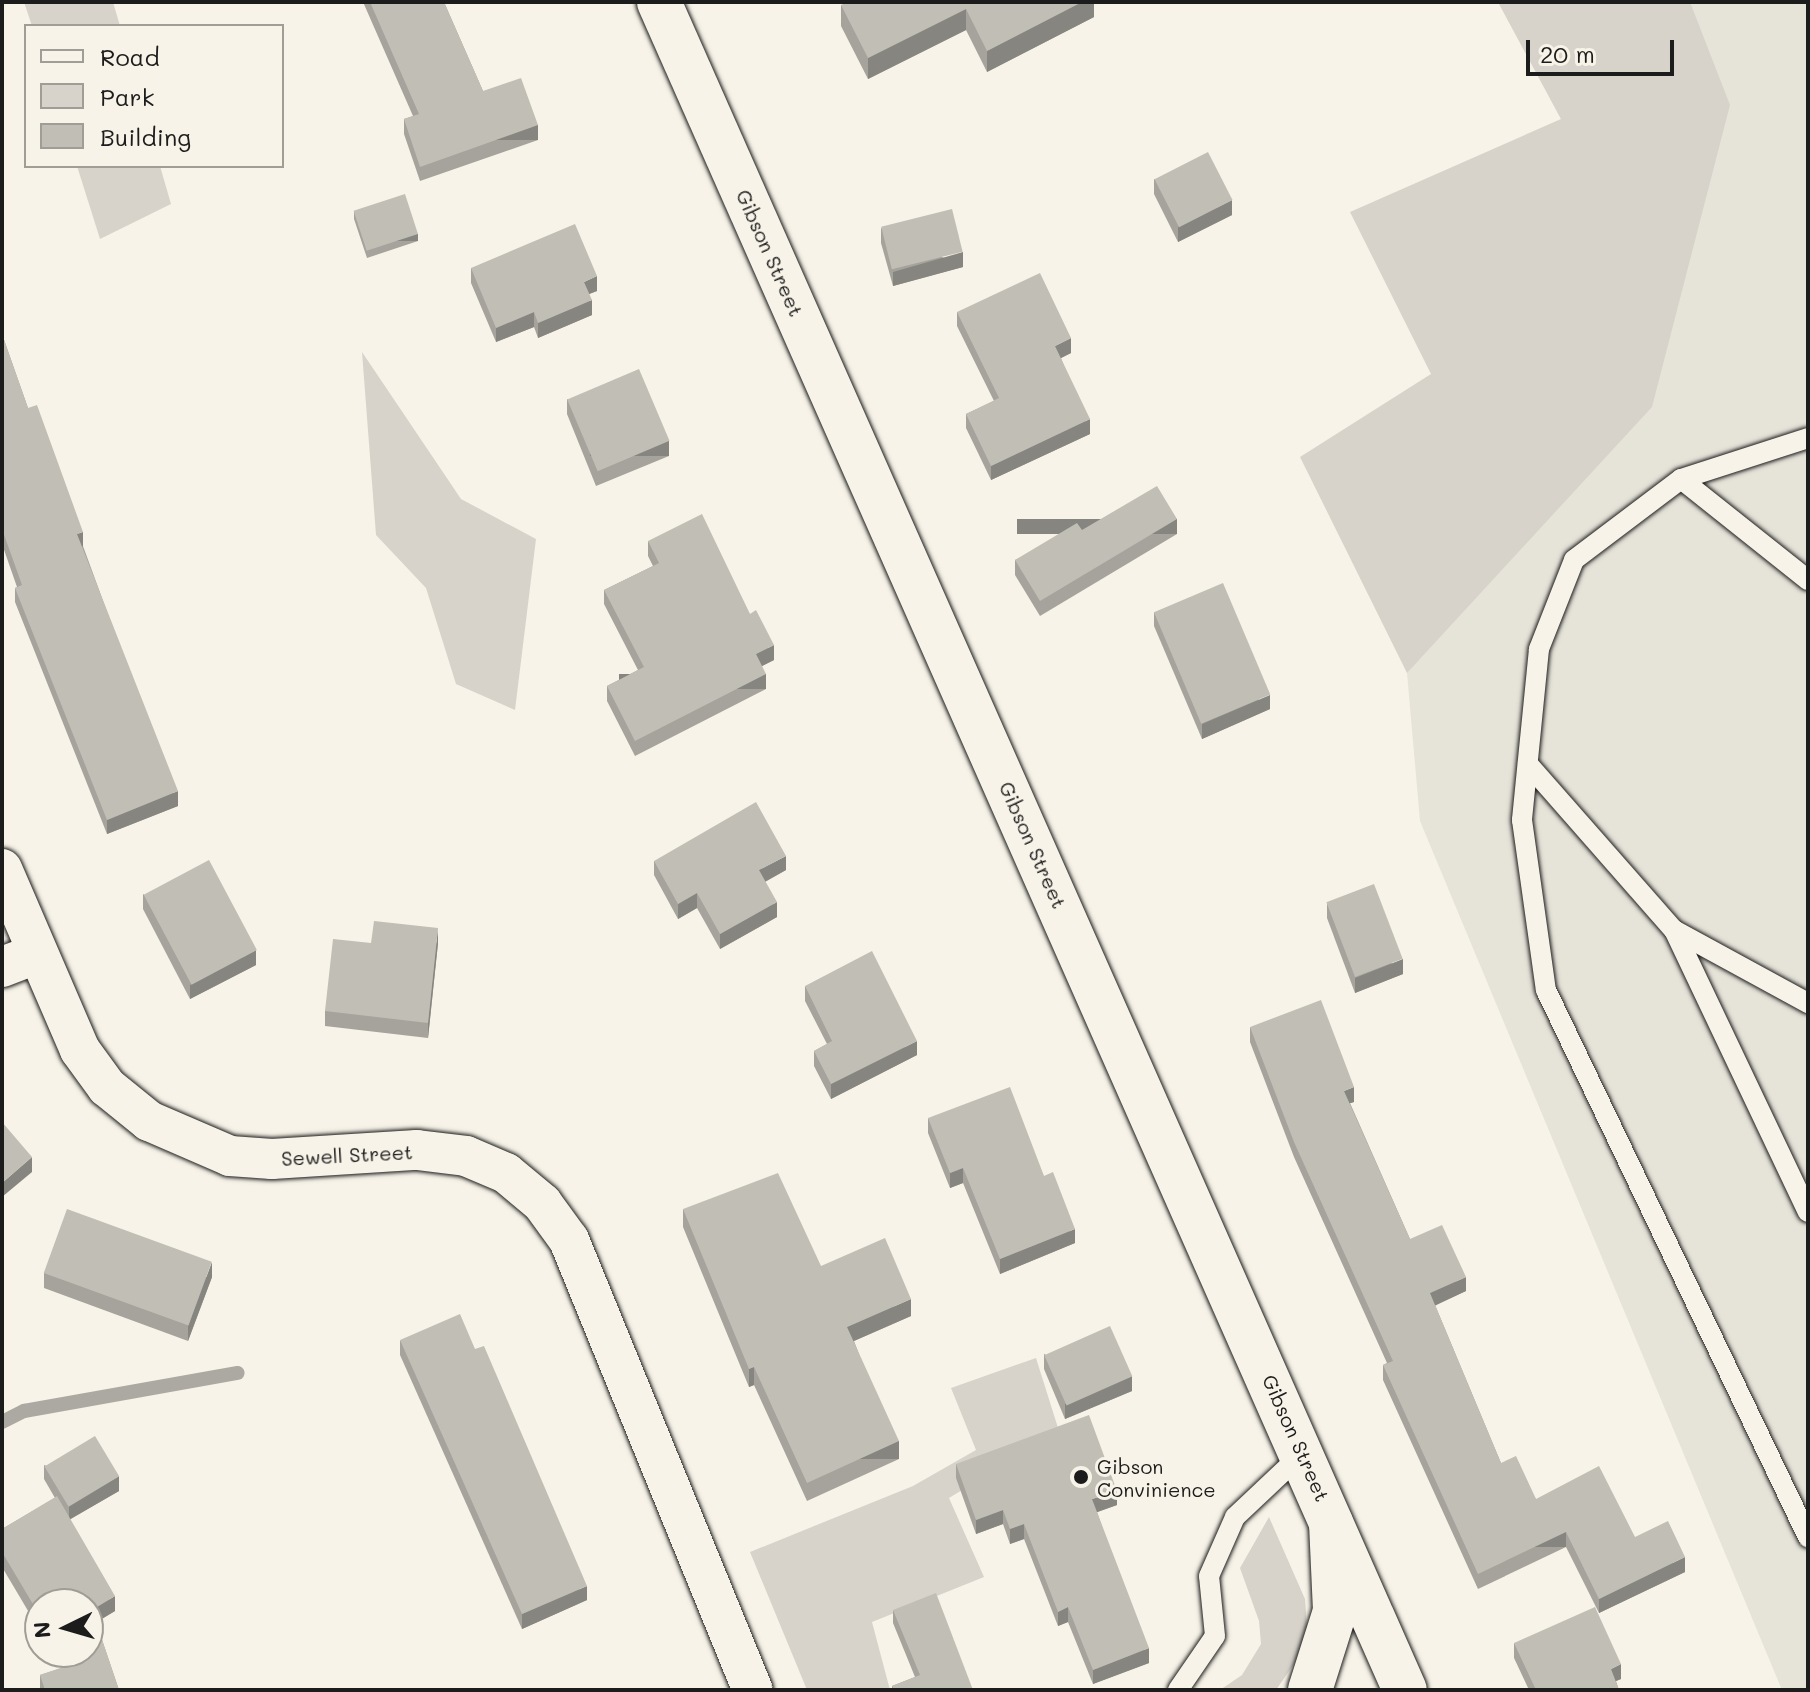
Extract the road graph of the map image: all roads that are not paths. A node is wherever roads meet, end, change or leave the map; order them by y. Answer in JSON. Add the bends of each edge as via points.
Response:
{"nodes":[{"id":1,"x":659,"y":2,"type":"edge"},
{"id":2,"x":1808,"y":438,"type":"edge"},
{"id":3,"x":1681,"y":479,"type":"junction"},
{"id":4,"x":1808,"y":580,"type":"edge"},
{"id":5,"x":1528,"y":764,"type":"junction"},
{"id":6,"x":2,"y":869,"type":"edge"},
{"id":7,"x":1674,"y":930,"type":"junction"},
{"id":8,"x":19,"y":960,"type":"edge"},
{"id":9,"x":1808,"y":1003,"type":"edge"},
{"id":10,"x":1808,"y":1212,"type":"edge"},
{"id":11,"x":1303,"y":1453,"type":"junction"},
{"id":12,"x":1330,"y":1517,"type":"junction"},
{"id":13,"x":1808,"y":1537,"type":"edge"},
{"id":14,"x":753,"y":1690,"type":"edge"},
{"id":15,"x":1178,"y":1690,"type":"edge"},
{"id":16,"x":1310,"y":1690,"type":"edge"},
{"id":17,"x":1405,"y":1690,"type":"edge"}],
"edges":[{"from":1,"to":11,"type":"main road","name":"Gibson Street"},
{"from":2,"to":3,"type":"lane"},
{"from":3,"to":4,"type":"lane"},
{"from":3,"to":5,"type":"lane","via":[[1574,560],[1539,649]]},
{"from":5,"to":7,"type":"lane"},
{"from":5,"to":13,"type":"lane","via":[[1522,820],[1546,990]]},
{"from":6,"to":8,"type":"street","name":"Sewell Street"},
{"from":7,"to":9,"type":"lane"},
{"from":7,"to":10,"type":"lane"},
{"from":8,"to":14,"type":"street","name":"Sewell Street","via":[[107,1087],[149,1121],[190,1142],[230,1156],[272,1159],[417,1150],[466,1156],[506,1173],[542,1203],[569,1240]]},
{"from":11,"to":12,"type":"main road","name":"Gibson Street"},
{"from":11,"to":15,"type":"lane","via":[[1235,1517],[1209,1576],[1215,1636]]},
{"from":12,"to":16,"type":"main road","via":[[1335,1611]]},
{"from":12,"to":17,"type":"main road","name":"Gibson Street"}]}
